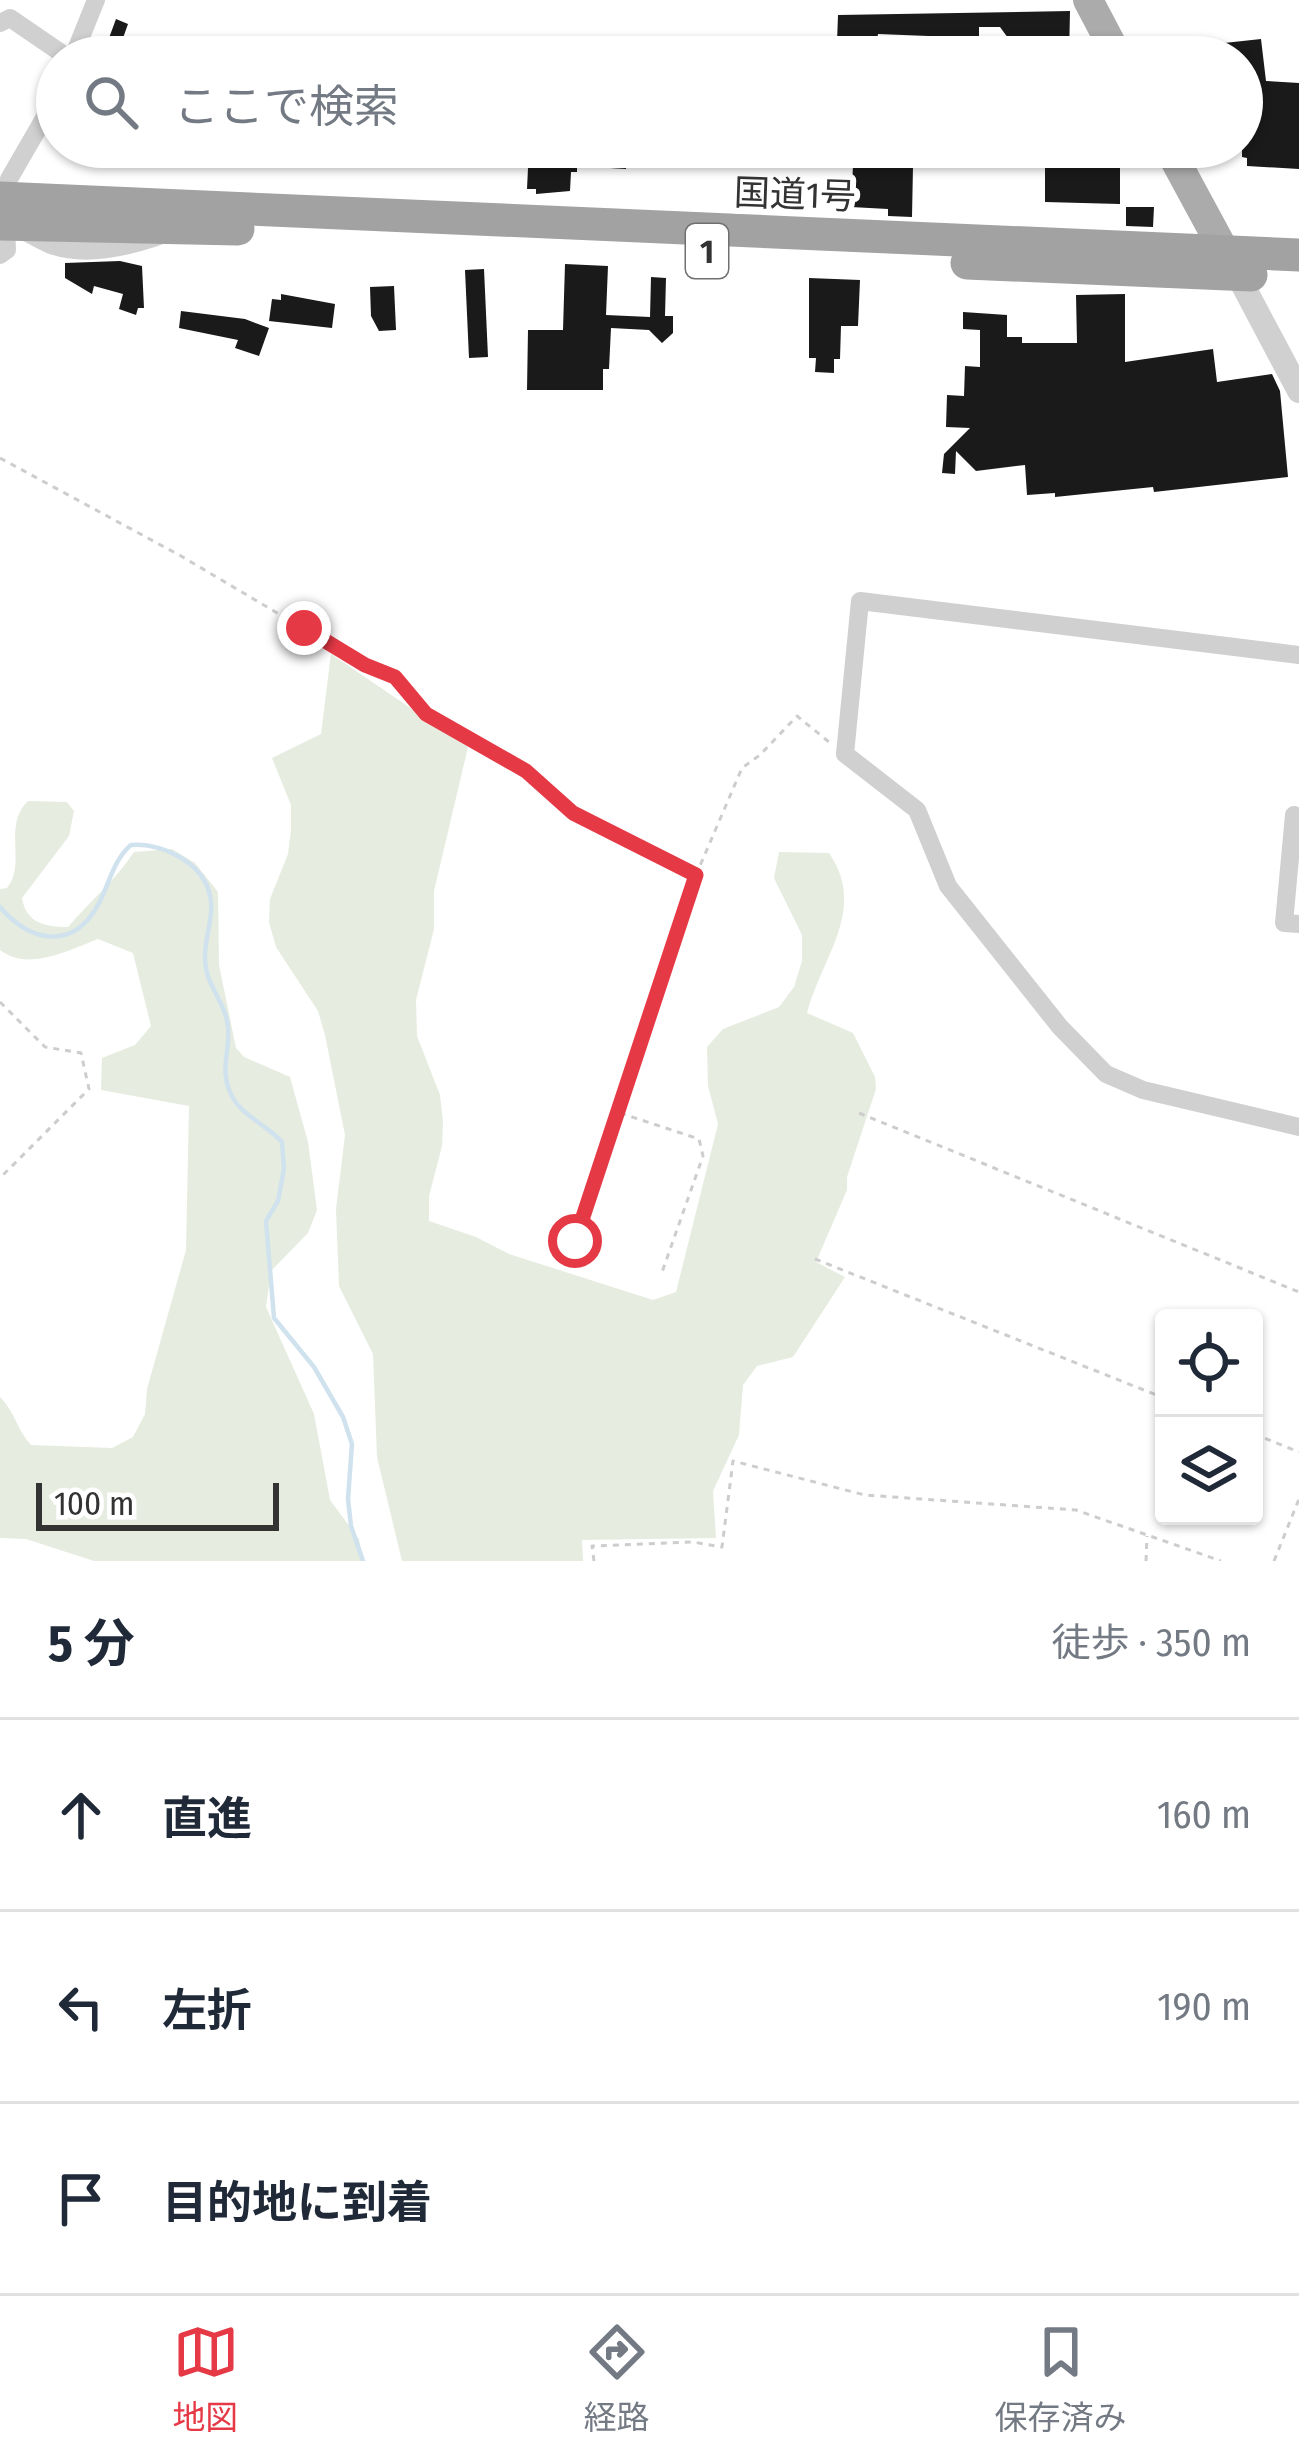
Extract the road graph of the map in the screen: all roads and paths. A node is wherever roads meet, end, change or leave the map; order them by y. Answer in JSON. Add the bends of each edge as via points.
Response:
{"nodes":[{"id":1,"x":96,"y":0,"type":"edge"},
{"id":2,"x":1088,"y":0,"type":"edge"},
{"id":3,"x":0,"y":22,"type":"edge"},
{"id":4,"x":37,"y":36,"type":"edge"},
{"id":5,"x":80,"y":36,"type":"edge"},
{"id":6,"x":1107,"y":36,"type":"edge"},
{"id":7,"x":36,"y":132,"type":"edge"},
{"id":8,"x":1179,"y":168,"type":"edge"},
{"id":9,"x":3,"y":225,"type":"edge"},
{"id":10,"x":178,"y":228,"type":"junction"},
{"id":11,"x":549,"y":233,"type":"junction"},
{"id":12,"x":1299,"y":255,"type":"edge"},
{"id":13,"x":1230,"y":262,"type":"junction"},
{"id":14,"x":1299,"y":278,"type":"edge"},
{"id":15,"x":1299,"y":391,"type":"edge"},
{"id":16,"x":0,"y":458,"type":"edge"},
{"id":17,"x":1299,"y":655,"type":"edge"},
{"id":18,"x":845,"y":754,"type":"junction"},
{"id":19,"x":1294,"y":815,"type":"dead end"},
{"id":20,"x":696,"y":875,"type":"junction"},
{"id":21,"x":1299,"y":924,"type":"edge"},
{"id":22,"x":0,"y":1001,"type":"edge"},
{"id":23,"x":618,"y":1113,"type":"junction"},
{"id":24,"x":859,"y":1113,"type":"dead end"},
{"id":25,"x":1299,"y":1126,"type":"edge"},
{"id":26,"x":0,"y":1178,"type":"edge"},
{"id":27,"x":575,"y":1241,"type":"dead end"},
{"id":28,"x":815,"y":1259,"type":"dead end"},
{"id":29,"x":661,"y":1276,"type":"dead end"},
{"id":30,"x":1299,"y":1292,"type":"edge"},
{"id":31,"x":1155,"y":1394,"type":"edge"},
{"id":32,"x":1263,"y":1438,"type":"edge"},
{"id":33,"x":1299,"y":1452,"type":"edge"},
{"id":34,"x":1299,"y":1498,"type":"edge"},
{"id":35,"x":1147,"y":1534,"type":"junction"},
{"id":36,"x":594,"y":1561,"type":"edge"},
{"id":37,"x":1146,"y":1561,"type":"edge"},
{"id":38,"x":1221,"y":1561,"type":"edge"},
{"id":39,"x":1274,"y":1561,"type":"edge"}],
"edges":[{"from":1,"to":5,"type":"street"},
{"from":2,"to":6,"type":"main road"},
{"from":3,"to":4,"type":"street","via":[[10,19]]},
{"from":7,"to":9,"type":"street","via":[[9,179]]},
{"from":8,"to":13,"type":"main road"},
{"from":9,"to":10,"type":"highway","name":"国道1号","number":"1"},
{"from":9,"to":10,"type":"street","via":[[58,248],[130,247]]},
{"from":9,"to":11,"type":"highway","name":"国道1号","number":"1"},
{"from":10,"to":11,"type":"highway","name":"国道1号","number":"1"},
{"from":11,"to":13,"type":"highway","name":"国道1号","number":"1"},
{"from":12,"to":13,"type":"highway","name":"国道1号","number":"1"},
{"from":13,"to":14,"type":"highway","name":"国道1号","number":"1"},
{"from":13,"to":15,"type":"street"},
{"from":16,"to":20,"type":"path","via":[[384,670],[426,714],[512,761],[573,813]]},
{"from":17,"to":18,"type":"street","via":[[860,602]]},
{"from":18,"to":20,"type":"path","via":[[797,716],[742,768]]},
{"from":18,"to":25,"type":"street","via":[[917,810],[948,886],[1106,1075]]},
{"from":19,"to":21,"type":"street","via":[[1284,923]]},
{"from":20,"to":23,"type":"path"},
{"from":22,"to":26,"type":"path","via":[[46,1047],[81,1053],[89,1089]]},
{"from":23,"to":27,"type":"path"},
{"from":23,"to":29,"type":"path","via":[[699,1139],[703,1156]]},
{"from":24,"to":30,"type":"path"},
{"from":28,"to":31,"type":"path"},
{"from":32,"to":33,"type":"path"},
{"from":34,"to":39,"type":"path"},
{"from":35,"to":36,"type":"path","via":[[1076,1510],[865,1496],[733,1461],[722,1547],[592,1546]]},
{"from":35,"to":37,"type":"path"},
{"from":35,"to":38,"type":"path"}]}
